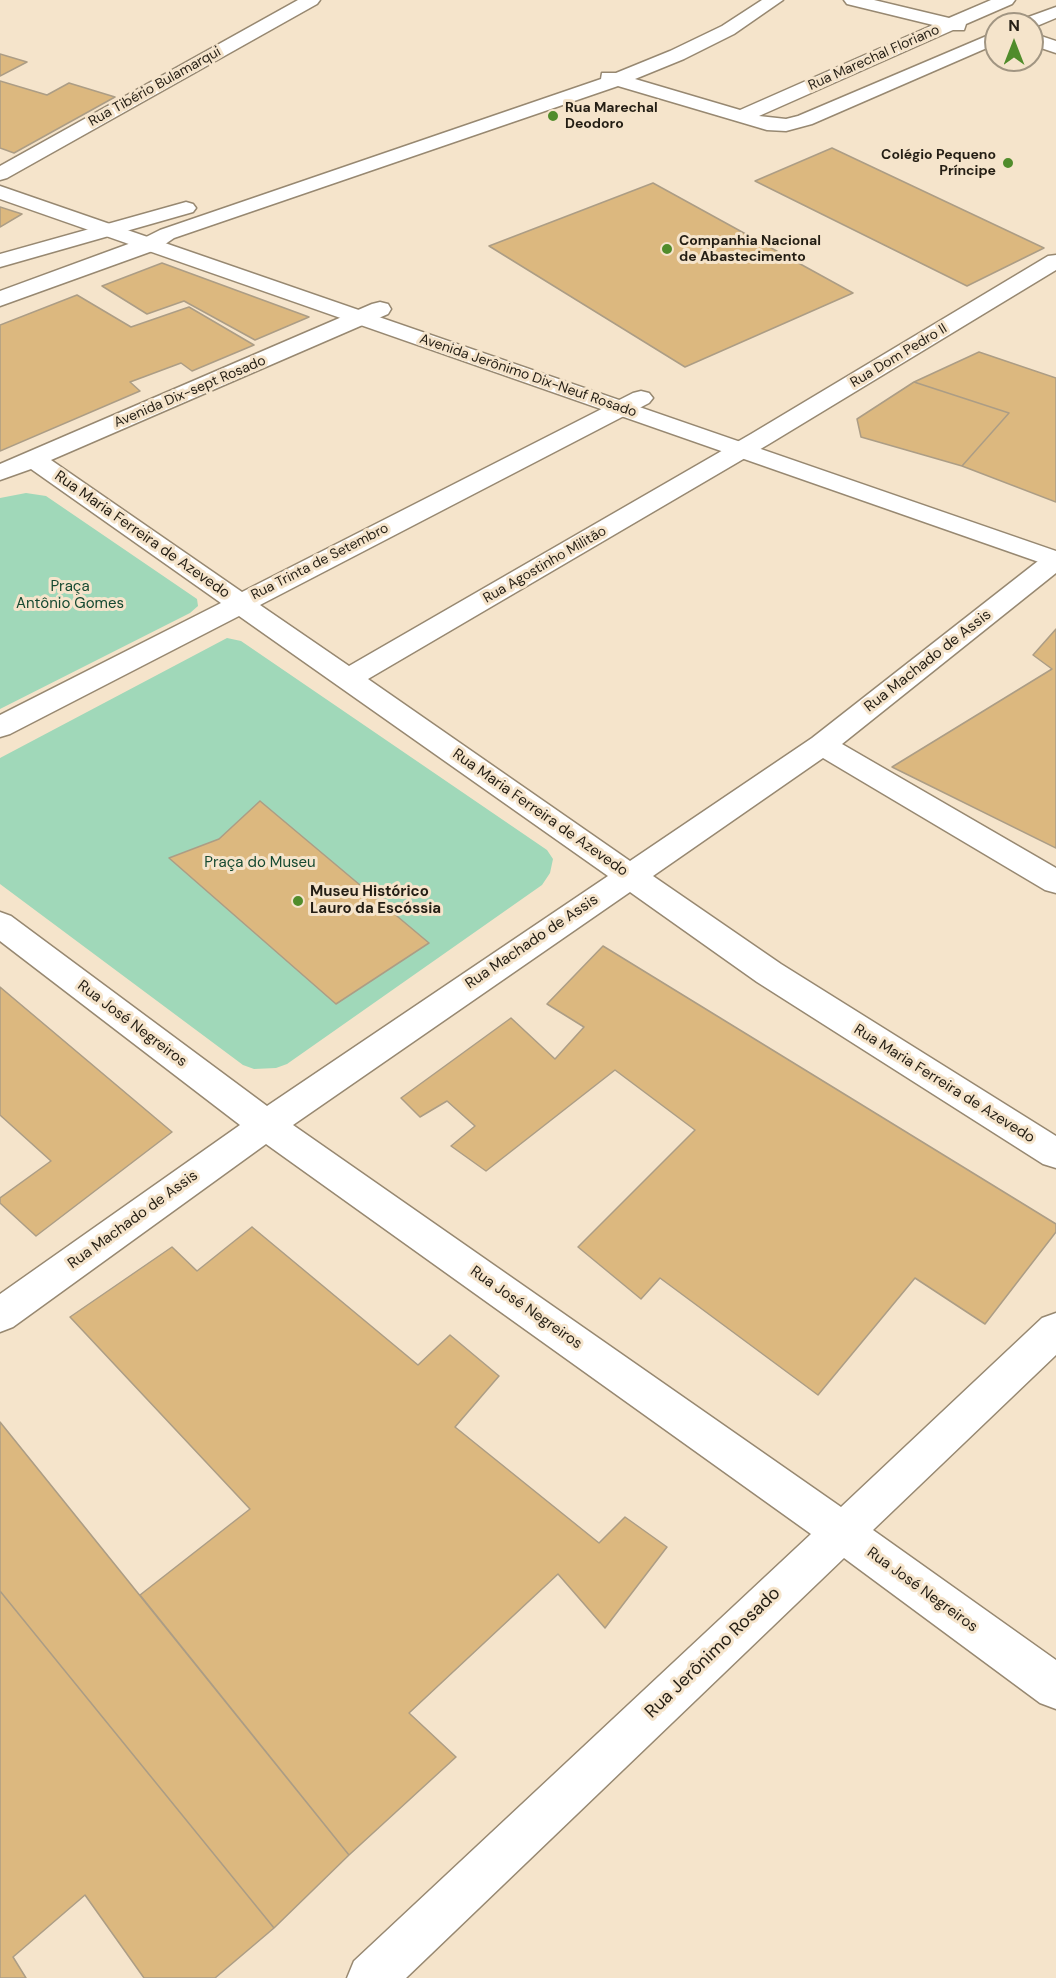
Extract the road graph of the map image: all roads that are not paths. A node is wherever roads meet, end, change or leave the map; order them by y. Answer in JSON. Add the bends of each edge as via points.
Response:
{"nodes":[{"id":1,"x":311,"y":0,"type":"edge"},
{"id":2,"x":754,"y":0,"type":"edge"},
{"id":3,"x":774,"y":0,"type":"edge"},
{"id":4,"x":853,"y":0,"type":"edge"},
{"id":5,"x":921,"y":0,"type":"edge"},
{"id":6,"x":1006,"y":0,"type":"edge"},
{"id":7,"x":974,"y":14,"type":"junction"},
{"id":8,"x":951,"y":23,"type":"junction"},
{"id":9,"x":984,"y":24,"type":"edge"},
{"id":10,"x":984,"y":33,"type":"edge"},
{"id":11,"x":984,"y":41,"type":"edge"},
{"id":12,"x":607,"y":77,"type":"junction"},
{"id":13,"x":742,"y":116,"type":"junction"},
{"id":14,"x":0,"y":176,"type":"edge"},
{"id":15,"x":0,"y":192,"type":"edge"},
{"id":16,"x":138,"y":224,"type":"junction"},
{"id":17,"x":107,"y":230,"type":"junction"},
{"id":18,"x":159,"y":239,"type":"junction"},
{"id":19,"x":0,"y":261,"type":"edge"},
{"id":20,"x":1050,"y":271,"type":"edge"},
{"id":21,"x":0,"y":299,"type":"edge"},
{"id":22,"x":371,"y":313,"type":"junction"},
{"id":23,"x":630,"y":403,"type":"junction"},
{"id":24,"x":751,"y":445,"type":"junction"},
{"id":25,"x":33,"y":459,"type":"junction"},
{"id":26,"x":0,"y":473,"type":"edge"},
{"id":27,"x":1056,"y":541,"type":"edge"},
{"id":28,"x":1056,"y":560,"type":"edge"},
{"id":29,"x":239,"y":603,"type":"junction"},
{"id":30,"x":348,"y":679,"type":"junction"},
{"id":31,"x":0,"y":727,"type":"edge"},
{"id":32,"x":822,"y":745,"type":"junction"},
{"id":33,"x":630,"y":875,"type":"junction"},
{"id":34,"x":1056,"y":882,"type":"edge"},
{"id":35,"x":0,"y":924,"type":"edge"},
{"id":36,"x":266,"y":1125,"type":"junction"},
{"id":37,"x":1056,"y":1154,"type":"edge"},
{"id":38,"x":0,"y":1315,"type":"edge"},
{"id":39,"x":1056,"y":1330,"type":"edge"},
{"id":40,"x":841,"y":1531,"type":"junction"},
{"id":41,"x":1056,"y":1687,"type":"edge"},
{"id":42,"x":371,"y":1978,"type":"edge"}],
"edges":[{"from":1,"to":14,"type":"street","name":"Rua Tibério Bulamarqui"},
{"from":2,"to":12,"type":"street"},
{"from":3,"to":12,"type":"street","via":[[728,30],[677,55]]},
{"from":4,"to":8,"type":"street"},
{"from":5,"to":7,"type":"street"},
{"from":6,"to":7,"type":"street","name":"Rua Marechal Floriano"},
{"from":7,"to":8,"type":"street","name":"Rua Marechal Floriano"},
{"from":7,"to":9,"type":"street"},
{"from":8,"to":10,"type":"street"},
{"from":8,"to":13,"type":"street","name":"Rua Marechal Floriano"},
{"from":11,"to":13,"type":"street","name":"Rua Marechal Floriano","via":[[805,120],[767,124]]},
{"from":12,"to":13,"type":"street"},
{"from":12,"to":16,"type":"street"},
{"from":12,"to":18,"type":"street"},
{"from":14,"to":16,"type":"street","name":"Avenida Jerônimo Dix-Neuf Rosado"},
{"from":15,"to":17,"type":"street","name":"Avenida Jerônimo Dix-Neuf Rosado"},
{"from":16,"to":17,"type":"street"},
{"from":16,"to":18,"type":"street","name":"Avenida Jerônimo Dix-Neuf Rosado"},
{"from":17,"to":18,"type":"street","name":"Avenida Jerônimo Dix-Neuf Rosado"},
{"from":17,"to":19,"type":"street"},
{"from":18,"to":21,"type":"street"},
{"from":18,"to":22,"type":"street","name":"Avenida Jerônimo Dix-Neuf Rosado"},
{"from":20,"to":24,"type":"street","name":"Rua Dom Pedro II"},
{"from":22,"to":23,"type":"street","name":"Avenida Jerônimo Dix-Neuf Rosado"},
{"from":22,"to":25,"type":"street","name":"Avenida Dix-sept Rosado"},
{"from":23,"to":24,"type":"street","name":"Avenida Jerônimo Dix-Neuf Rosado"},
{"from":23,"to":29,"type":"street","name":"Rua Trinta de Setembro"},
{"from":24,"to":27,"type":"street","name":"Avenida Jerônimo Dix-Neuf Rosado"},
{"from":24,"to":28,"type":"street","name":"Avenida Jerônimo Dix-Neuf Rosado"},
{"from":24,"to":30,"type":"street","name":"Rua Agostinho Militão"},
{"from":25,"to":26,"type":"street","name":"Avenida Dix-sept Rosado"},
{"from":25,"to":29,"type":"street","name":"Rua Maria Ferreira de Azevedo"},
{"from":28,"to":32,"type":"street","name":"Rua Machado de Assis"},
{"from":29,"to":30,"type":"street","name":"Rua Maria Ferreira de Azevedo"},
{"from":29,"to":31,"type":"street","name":"Rua Trinta de Setembro"},
{"from":30,"to":33,"type":"street","name":"Rua Maria Ferreira de Azevedo"},
{"from":32,"to":33,"type":"street","name":"Rua Machado de Assis"},
{"from":32,"to":34,"type":"street"},
{"from":33,"to":36,"type":"street","name":"Rua Machado de Assis"},
{"from":33,"to":37,"type":"street","name":"Rua Maria Ferreira de Azevedo","via":[[769,973]]},
{"from":35,"to":36,"type":"street","name":"Rua José Negreiros"},
{"from":36,"to":38,"type":"street","name":"Rua Machado de Assis"},
{"from":36,"to":40,"type":"street","name":"Rua José Negreiros"},
{"from":39,"to":40,"type":"street","name":"Rua Jerônimo Rosado"},
{"from":40,"to":41,"type":"street","name":"Rua José Negreiros"},
{"from":40,"to":42,"type":"street","name":"Rua Jerônimo Rosado"}]}
